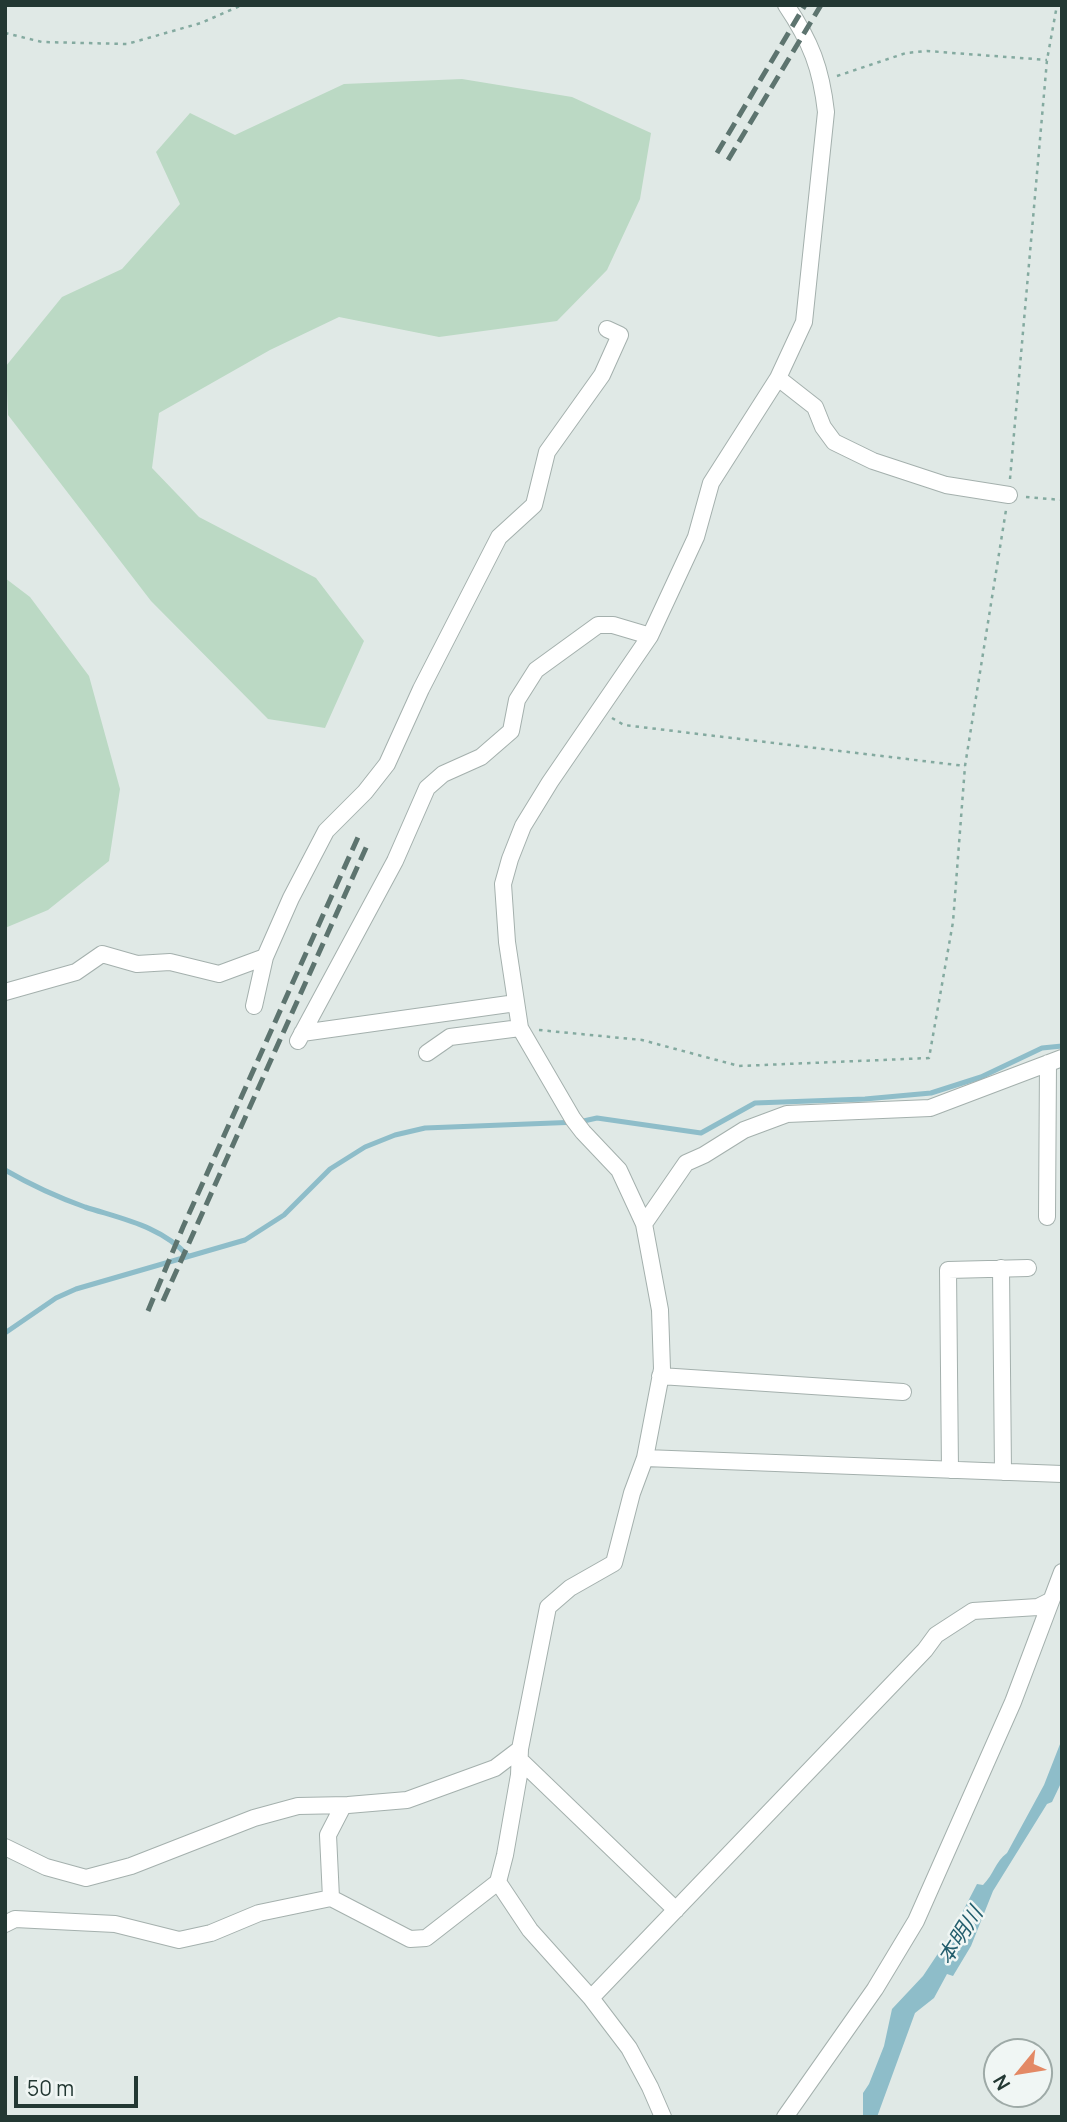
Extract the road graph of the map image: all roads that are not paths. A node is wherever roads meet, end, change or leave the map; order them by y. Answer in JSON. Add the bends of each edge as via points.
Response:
{"nodes":[{"id":1,"x":786,"y":5,"type":"edge"},
{"id":2,"x":607,"y":330,"type":"dead end"},
{"id":3,"x":778,"y":377,"type":"junction"},
{"id":4,"x":1009,"y":495,"type":"road end"},
{"id":5,"x":650,"y":635,"type":"junction"},
{"id":6,"x":265,"y":957,"type":"junction"},
{"id":7,"x":5,"y":992,"type":"edge"},
{"id":8,"x":516,"y":1003,"type":"junction"},
{"id":9,"x":254,"y":1006,"type":"dead end"},
{"id":10,"x":520,"y":1028,"type":"junction"},
{"id":11,"x":427,"y":1053,"type":"dead end"},
{"id":12,"x":1055,"y":1061,"type":"edge"},
{"id":13,"x":1047,"y":1217,"type":"dead end"},
{"id":14,"x":644,"y":1224,"type":"junction"},
{"id":15,"x":1028,"y":1268,"type":"dead end"},
{"id":16,"x":1001,"y":1269,"type":"junction"},
{"id":17,"x":660,"y":1376,"type":"junction"},
{"id":18,"x":903,"y":1392,"type":"dead end"},
{"id":19,"x":645,"y":1458,"type":"junction"},
{"id":20,"x":950,"y":1470,"type":"junction"},
{"id":21,"x":1003,"y":1472,"type":"junction"},
{"id":22,"x":1062,"y":1474,"type":"edge"},
{"id":23,"x":1062,"y":1572,"type":"edge"},
{"id":24,"x":1050,"y":1601,"type":"junction"},
{"id":25,"x":520,"y":1755,"type":"junction"},
{"id":26,"x":343,"y":1806,"type":"junction"},
{"id":27,"x":5,"y":1847,"type":"edge"},
{"id":28,"x":498,"y":1882,"type":"junction"},
{"id":29,"x":331,"y":1898,"type":"junction"},
{"id":30,"x":676,"y":1910,"type":"junction"},
{"id":31,"x":5,"y":1924,"type":"edge"},
{"id":32,"x":591,"y":1998,"type":"junction"},
{"id":33,"x":663,"y":2117,"type":"edge"},
{"id":34,"x":785,"y":2117,"type":"edge"}],
"edges":[{"from":1,"to":3,"type":"street","via":[[807,35],[822,80],[826,112],[804,322]]},
{"from":2,"to":6,"type":"street","via":[[620,335],[602,375],[547,452],[534,506],[499,537],[387,764],[327,831]]},
{"from":3,"to":4,"type":"street","via":[[815,407],[834,442],[873,461],[946,485]]},
{"from":3,"to":5,"type":"street","via":[[711,483],[696,537]]},
{"from":5,"to":8,"type":"street","via":[[523,826],[510,859],[503,884]]},
{"from":5,"to":8,"type":"street","via":[[598,625],[536,670],[517,700],[511,732],[481,757],[443,774],[428,788],[396,860],[300,1037]]},
{"from":6,"to":7,"type":"street","via":[[219,974],[170,962],[137,964],[102,954],[76,972]]},
{"from":6,"to":9,"type":"street"},
{"from":8,"to":10,"type":"street"},
{"from":10,"to":11,"type":"street","via":[[450,1037]]},
{"from":10,"to":14,"type":"street","via":[[578,1126],[619,1170]]},
{"from":12,"to":13,"type":"street"},
{"from":12,"to":14,"type":"street","via":[[930,1108],[787,1114],[744,1130],[686,1163]]},
{"from":14,"to":17,"type":"street","via":[[660,1310]]},
{"from":15,"to":16,"type":"street"},
{"from":16,"to":20,"type":"street","via":[[948,1270]]},
{"from":16,"to":21,"type":"street"},
{"from":17,"to":18,"type":"street"},
{"from":17,"to":19,"type":"street"},
{"from":19,"to":20,"type":"street"},
{"from":19,"to":25,"type":"street","via":[[614,1563],[570,1588],[548,1607]]},
{"from":20,"to":21,"type":"street"},
{"from":21,"to":22,"type":"street"},
{"from":23,"to":24,"type":"street"},
{"from":24,"to":30,"type":"street","via":[[1038,1607],[973,1611],[936,1634]]},
{"from":24,"to":34,"type":"street","via":[[1013,1702],[916,1921],[875,1989]]},
{"from":25,"to":26,"type":"street","via":[[407,1800]]},
{"from":25,"to":28,"type":"street"},
{"from":25,"to":30,"type":"street"},
{"from":26,"to":27,"type":"street","via":[[298,1806],[265,1815],[131,1866],[86,1878],[46,1867]]},
{"from":26,"to":29,"type":"street","via":[[328,1835]]},
{"from":28,"to":29,"type":"street","via":[[426,1938],[410,1939]]},
{"from":28,"to":32,"type":"street","via":[[530,1930]]},
{"from":29,"to":31,"type":"street","via":[[259,1913],[211,1933],[179,1940],[115,1924],[15,1919]]},
{"from":30,"to":32,"type":"street"},
{"from":32,"to":33,"type":"street","via":[[629,2048]]}]}
